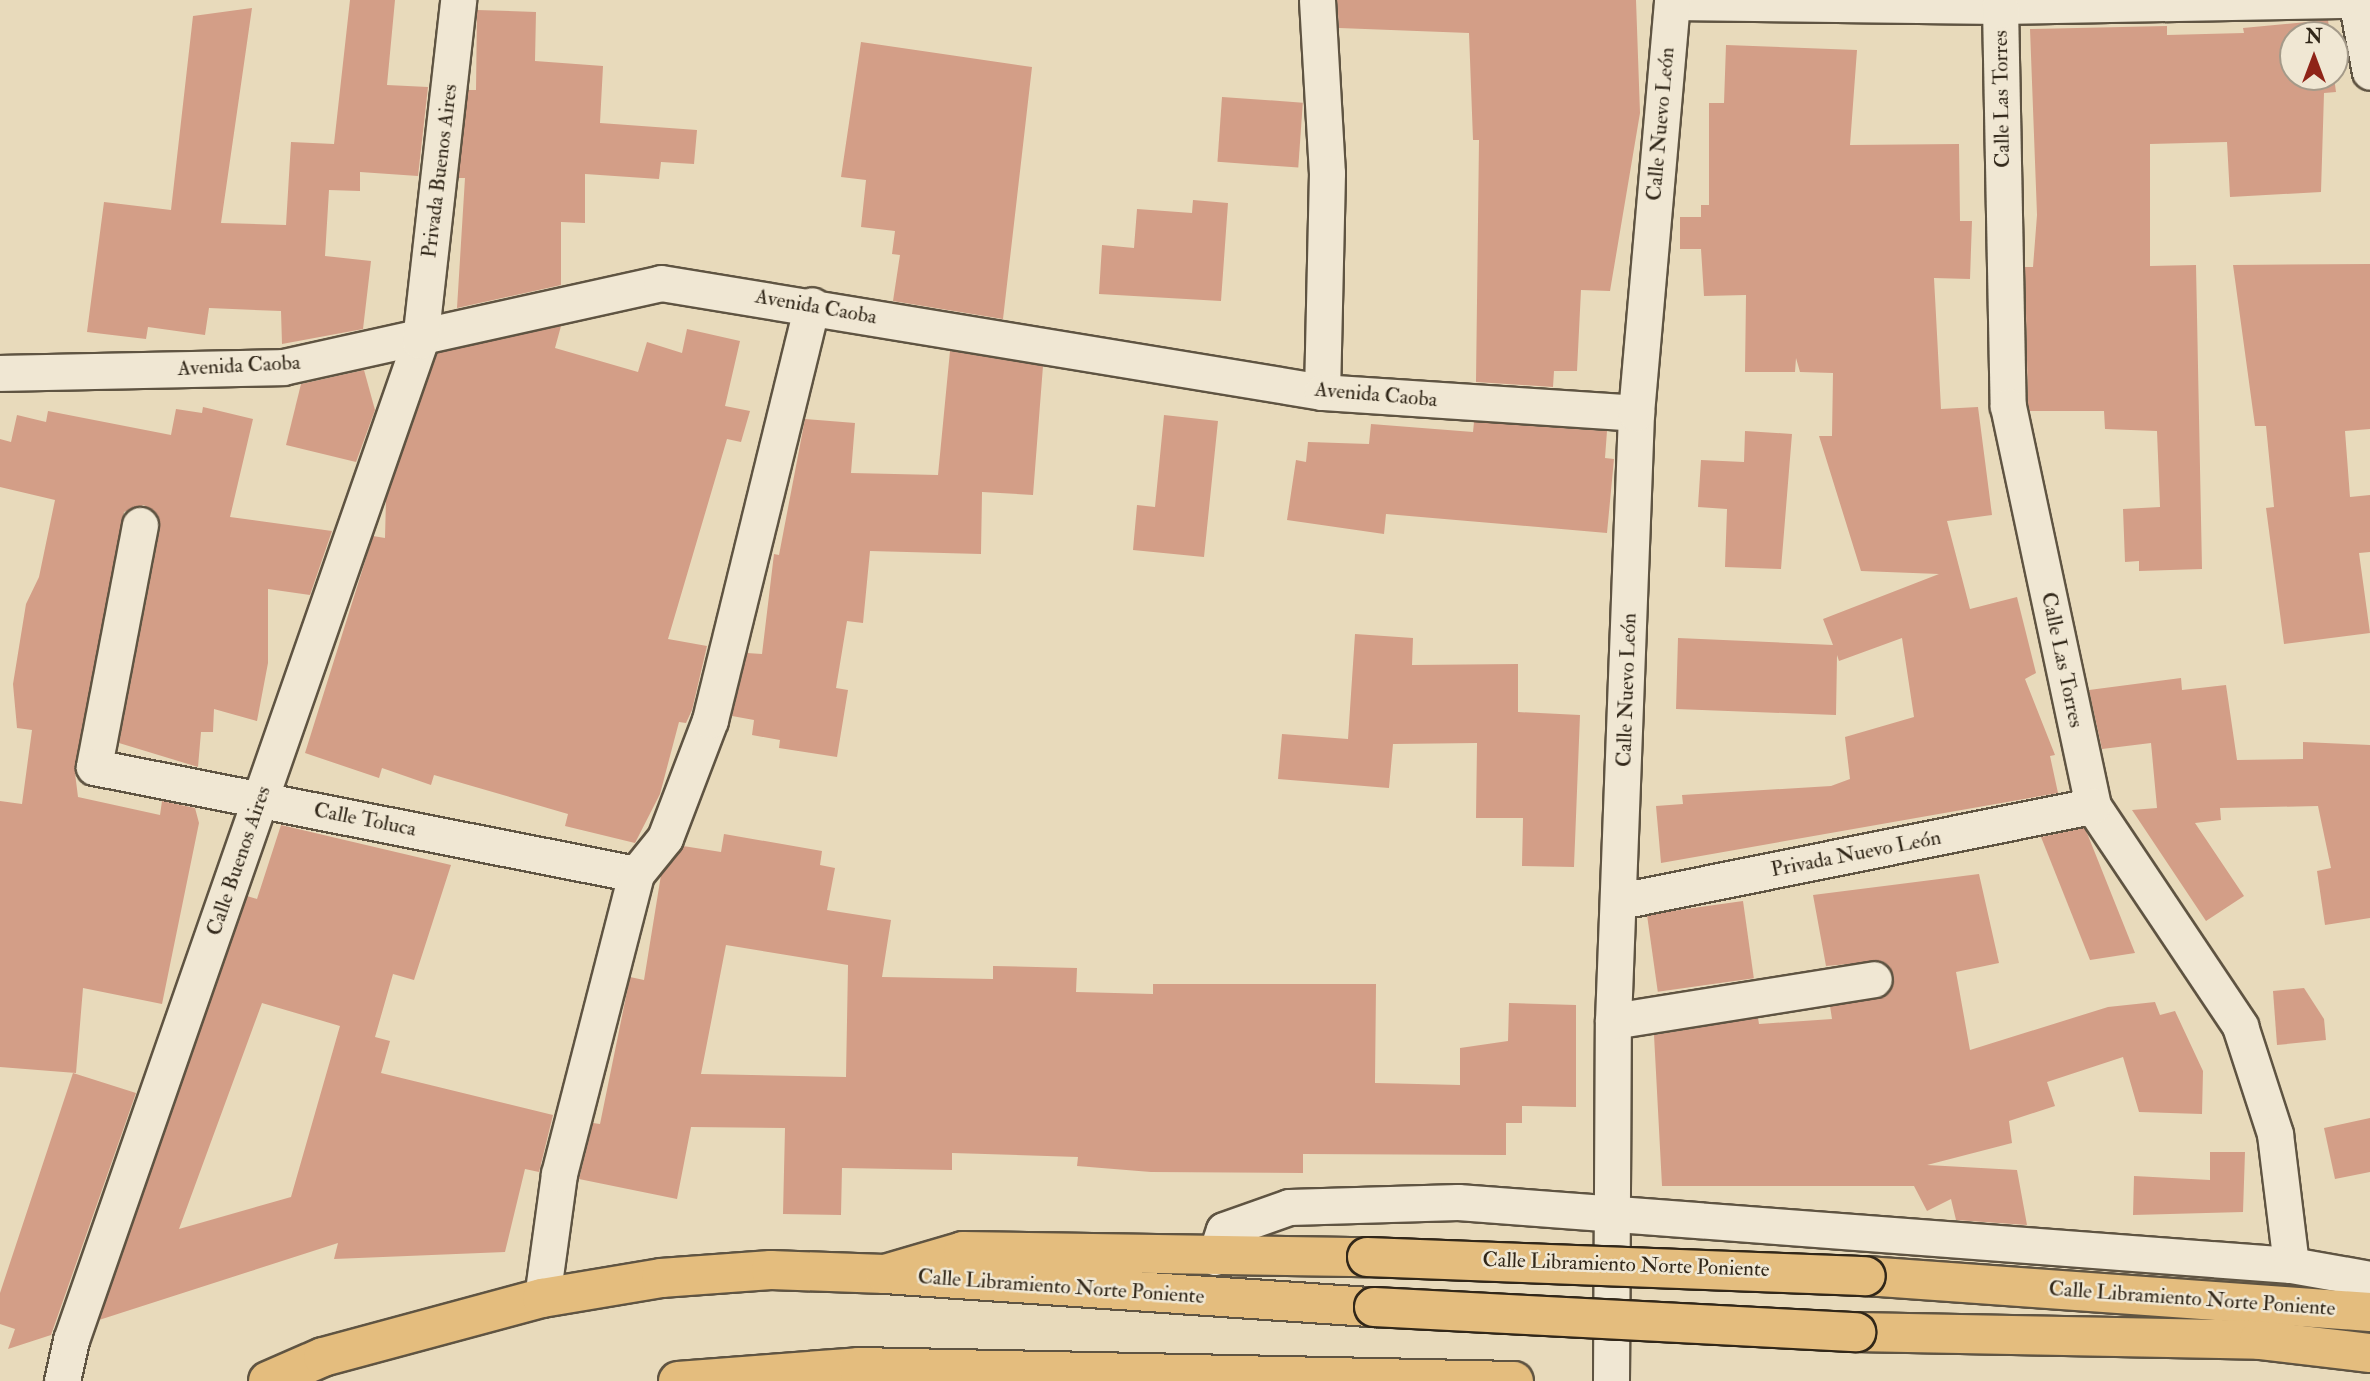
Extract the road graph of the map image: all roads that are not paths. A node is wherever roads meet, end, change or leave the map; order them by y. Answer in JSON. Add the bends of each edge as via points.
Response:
{"nodes":[{"id":1,"x":458,"y":0,"type":"edge"},
{"id":2,"x":1317,"y":0,"type":"edge"},
{"id":3,"x":2341,"y":0,"type":"edge"},
{"id":4,"x":2356,"y":0,"type":"edge"},
{"id":5,"x":1672,"y":1,"type":"edge"},
{"id":6,"x":2000,"y":6,"type":"junction"},
{"id":7,"x":2370,"y":72,"type":"edge"},
{"id":8,"x":812,"y":305,"type":"junction"},
{"id":9,"x":419,"y":341,"type":"junction"},
{"id":10,"x":0,"y":373,"type":"edge"},
{"id":11,"x":1322,"y":392,"type":"junction"},
{"id":12,"x":1636,"y":413,"type":"junction"},
{"id":13,"x":140,"y":525,"type":"dead end"},
{"id":14,"x":261,"y":799,"type":"junction"},
{"id":15,"x":2093,"y":806,"type":"junction"},
{"id":16,"x":636,"y":874,"type":"junction"},
{"id":17,"x":1620,"y":901,"type":"junction"},
{"id":18,"x":1874,"y":979,"type":"dead end"},
{"id":19,"x":1613,"y":1021,"type":"junction"},
{"id":20,"x":1609,"y":1212,"type":"junction"},
{"id":21,"x":1215,"y":1257,"type":"junction"},
{"id":22,"x":2291,"y":1265,"type":"junction"},
{"id":23,"x":885,"y":1274,"type":"junction"},
{"id":24,"x":2370,"y":1279,"type":"edge"},
{"id":25,"x":542,"y":1298,"type":"junction"},
{"id":26,"x":2370,"y":1312,"type":"edge"},
{"id":27,"x":2370,"y":1353,"type":"edge"},
{"id":28,"x":688,"y":1380,"type":"edge"},
{"id":29,"x":62,"y":1381,"type":"edge"},
{"id":30,"x":268,"y":1381,"type":"edge"},
{"id":31,"x":1514,"y":1381,"type":"edge"},
{"id":32,"x":1611,"y":1381,"type":"edge"}],
"edges":[{"from":1,"to":9,"type":"street","name":"Privada Buenos Aires"},
{"from":2,"to":11,"type":"street","via":[[1328,173]]},
{"from":3,"to":6,"type":"street"},
{"from":4,"to":7,"type":"street"},
{"from":5,"to":6,"type":"street"},
{"from":5,"to":12,"type":"street","name":"Calle Nuevo León"},
{"from":6,"to":15,"type":"street","name":"Calle Las Torres","via":[[2008,406]]},
{"from":8,"to":9,"type":"street","name":"Avenida Caoba","via":[[661,283]]},
{"from":8,"to":11,"type":"street","name":"Avenida Caoba"},
{"from":8,"to":16,"type":"street","via":[[710,720],[665,838]]},
{"from":9,"to":10,"type":"street","name":"Avenida Caoba","via":[[284,367]]},
{"from":9,"to":14,"type":"street","name":"Calle Buenos Aires"},
{"from":11,"to":12,"type":"street","name":"Avenida Caoba"},
{"from":12,"to":17,"type":"street","name":"Calle Nuevo León"},
{"from":13,"to":14,"type":"street","name":"Calle Toluca","via":[[94,768]]},
{"from":14,"to":16,"type":"street","name":"Calle Toluca"},
{"from":14,"to":29,"type":"street","name":"Calle Buenos Aires","via":[[71,1340]]},
{"from":15,"to":17,"type":"street","name":"Privada Nuevo León"},
{"from":15,"to":22,"type":"street","name":"Calle Las Torres","via":[[2240,1026],[2275,1134]]},
{"from":16,"to":25,"type":"street","via":[[559,1174]]},
{"from":17,"to":19,"type":"street","name":"Calle Nuevo León"},
{"from":18,"to":19,"type":"street"},
{"from":19,"to":20,"type":"street","name":"Calle Nuevo León"},
{"from":20,"to":21,"type":"street","via":[[1458,1202],[1289,1207],[1224,1230]]},
{"from":20,"to":22,"type":"street"},
{"from":20,"to":32,"type":"street","name":"Calle Nuevo León"},
{"from":21,"to":23,"type":"main road","name":"Calle Libramiento Norte Poniente","via":[[963,1251]]},
{"from":21,"to":26,"type":"main road","name":"Calle Libramiento Norte Poniente","bridge":true,"via":[[1367,1257],[1866,1276]]},
{"from":22,"to":24,"type":"street"},
{"from":23,"to":25,"type":"main road","name":"Calle Libramiento Norte Poniente","via":[[771,1270],[661,1278]]},
{"from":23,"to":27,"type":"main road","name":"Calle Libramiento Norte Poniente","bridge":true,"via":[[1374,1307],[1856,1332],[2259,1340]]},
{"from":25,"to":30,"type":"main road","name":"Calle Libramiento Norte Poniente","via":[[323,1357]]},
{"from":28,"to":31,"type":"main road","via":[[858,1367]]}]}
